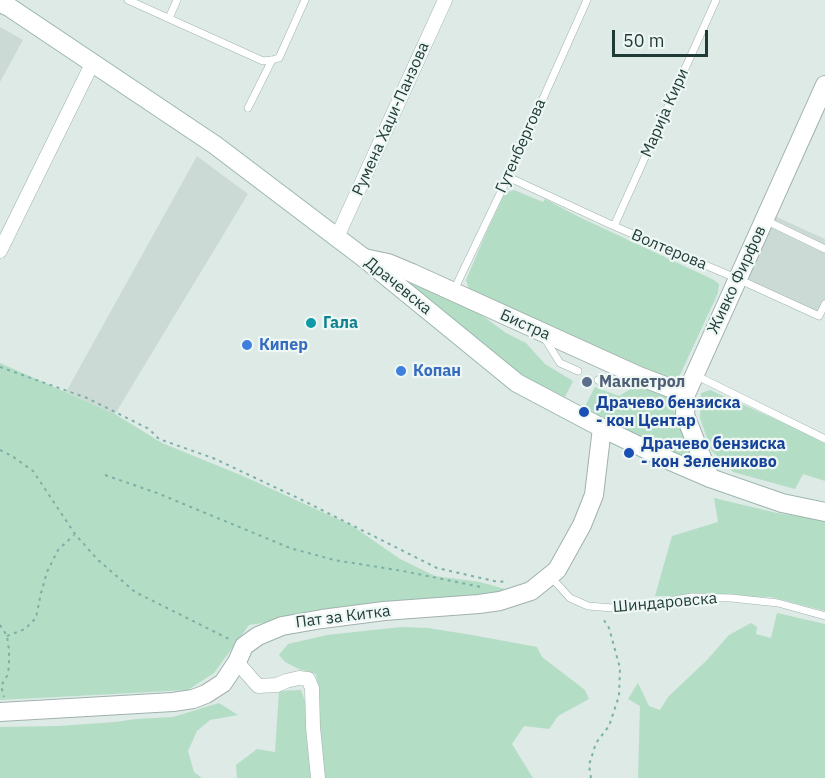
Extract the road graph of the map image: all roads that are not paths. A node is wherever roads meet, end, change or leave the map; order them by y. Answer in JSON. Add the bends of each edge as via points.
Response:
{"nodes":[{"id":1,"x":128,"y":0,"type":"edge"},
{"id":2,"x":177,"y":0,"type":"edge"},
{"id":3,"x":305,"y":0,"type":"edge"},
{"id":4,"x":445,"y":0,"type":"edge"},
{"id":5,"x":587,"y":0,"type":"edge"},
{"id":6,"x":716,"y":0,"type":"edge"},
{"id":7,"x":8,"y":4,"type":"edge"},
{"id":8,"x":169,"y":18,"type":"junction"},
{"id":9,"x":276,"y":59,"type":"junction"},
{"id":10,"x":92,"y":64,"type":"junction"},
{"id":11,"x":825,"y":85,"type":"edge"},
{"id":12,"x":248,"y":108,"type":"dead end"},
{"id":13,"x":508,"y":177,"type":"junction"},
{"id":14,"x":765,"y":220,"type":"junction"},
{"id":15,"x":614,"y":226,"type":"junction"},
{"id":16,"x":337,"y":237,"type":"junction"},
{"id":17,"x":825,"y":249,"type":"edge"},
{"id":18,"x":0,"y":251,"type":"edge"},
{"id":19,"x":364,"y":258,"type":"junction"},
{"id":20,"x":738,"y":279,"type":"junction"},
{"id":21,"x":453,"y":292,"type":"junction"},
{"id":22,"x":825,"y":304,"type":"edge"},
{"id":23,"x":822,"y":318,"type":"edge"},
{"id":24,"x":541,"y":332,"type":"junction"},
{"id":25,"x":578,"y":371,"type":"dead end"},
{"id":26,"x":695,"y":375,"type":"junction"},
{"id":27,"x":639,"y":376,"type":"junction"},
{"id":28,"x":598,"y":380,"type":"dead end"},
{"id":29,"x":686,"y":394,"type":"junction"},
{"id":30,"x":602,"y":428,"type":"junction"},
{"id":31,"x":825,"y":439,"type":"edge"},
{"id":32,"x":710,"y":478,"type":"junction"},
{"id":33,"x":825,"y":512,"type":"edge"},
{"id":34,"x":545,"y":580,"type":"junction"},
{"id":35,"x":825,"y":616,"type":"edge"},
{"id":36,"x":241,"y":654,"type":"junction"},
{"id":37,"x":4,"y":712,"type":"edge"},
{"id":38,"x":318,"y":778,"type":"edge"}],
"edges":[{"from":1,"to":8,"type":"lane"},
{"from":2,"to":8,"type":"lane"},
{"from":3,"to":9,"type":"lane"},
{"from":4,"to":16,"type":"street","name":"Румена Хаџи-Панзова"},
{"from":5,"to":13,"type":"lane","name":"Гутенбергова"},
{"from":6,"to":15,"type":"lane","name":"Марија Кири"},
{"from":7,"to":10,"type":"street","name":"Драчевска"},
{"from":8,"to":9,"type":"lane","via":[[263,61]]},
{"from":9,"to":12,"type":"lane"},
{"from":10,"to":16,"type":"street","name":"Драчевска","via":[[215,145]]},
{"from":10,"to":18,"type":"street"},
{"from":11,"to":14,"type":"street","name":"Живко Фирфов"},
{"from":13,"to":15,"type":"lane","name":"Волтерова"},
{"from":13,"to":21,"type":"lane","name":"Гутенбергова"},
{"from":14,"to":17,"type":"lane"},
{"from":14,"to":20,"type":"street","name":"Живко Фирфов"},
{"from":15,"to":20,"type":"lane","name":"Волтерова"},
{"from":16,"to":19,"type":"street","name":"Драчевска"},
{"from":19,"to":21,"type":"street","name":"Бистра","via":[[388,263]]},
{"from":19,"to":30,"type":"street","name":"Драчевска","via":[[517,383]]},
{"from":20,"to":23,"type":"lane","name":"Волтерова"},
{"from":20,"to":26,"type":"street","name":"Живко Фирфов"},
{"from":21,"to":24,"type":"street","name":"Бистра"},
{"from":22,"to":23,"type":"lane","name":"Волтерова"},
{"from":24,"to":25,"type":"lane","via":[[560,363]]},
{"from":24,"to":27,"type":"street","name":"Бистра"},
{"from":26,"to":29,"type":"street","name":"Живко Фирфов"},
{"from":26,"to":31,"type":"lane"},
{"from":27,"to":28,"type":"lane"},
{"from":27,"to":29,"type":"street","name":"Бистра"},
{"from":29,"to":32,"type":"street","via":[[686,415]]},
{"from":30,"to":32,"type":"street","name":"Драчевска"},
{"from":30,"to":34,"type":"street","name":"Пат за Китка","via":[[594,495],[557,570]]},
{"from":32,"to":33,"type":"street","name":"Драчевска","via":[[782,503]]},
{"from":34,"to":35,"type":"lane","name":"Шиндаровска","via":[[588,606],[622,608],[692,597],[731,598],[778,603]]},
{"from":34,"to":36,"type":"street","name":"Пат за Китка","via":[[531,591],[500,601],[384,611],[282,626],[258,636]]},
{"from":36,"to":37,"type":"street","name":"Пат за Китка","via":[[223,683],[193,699]]},
{"from":36,"to":38,"type":"street","via":[[258,686],[308,679],[312,688]]}]}
